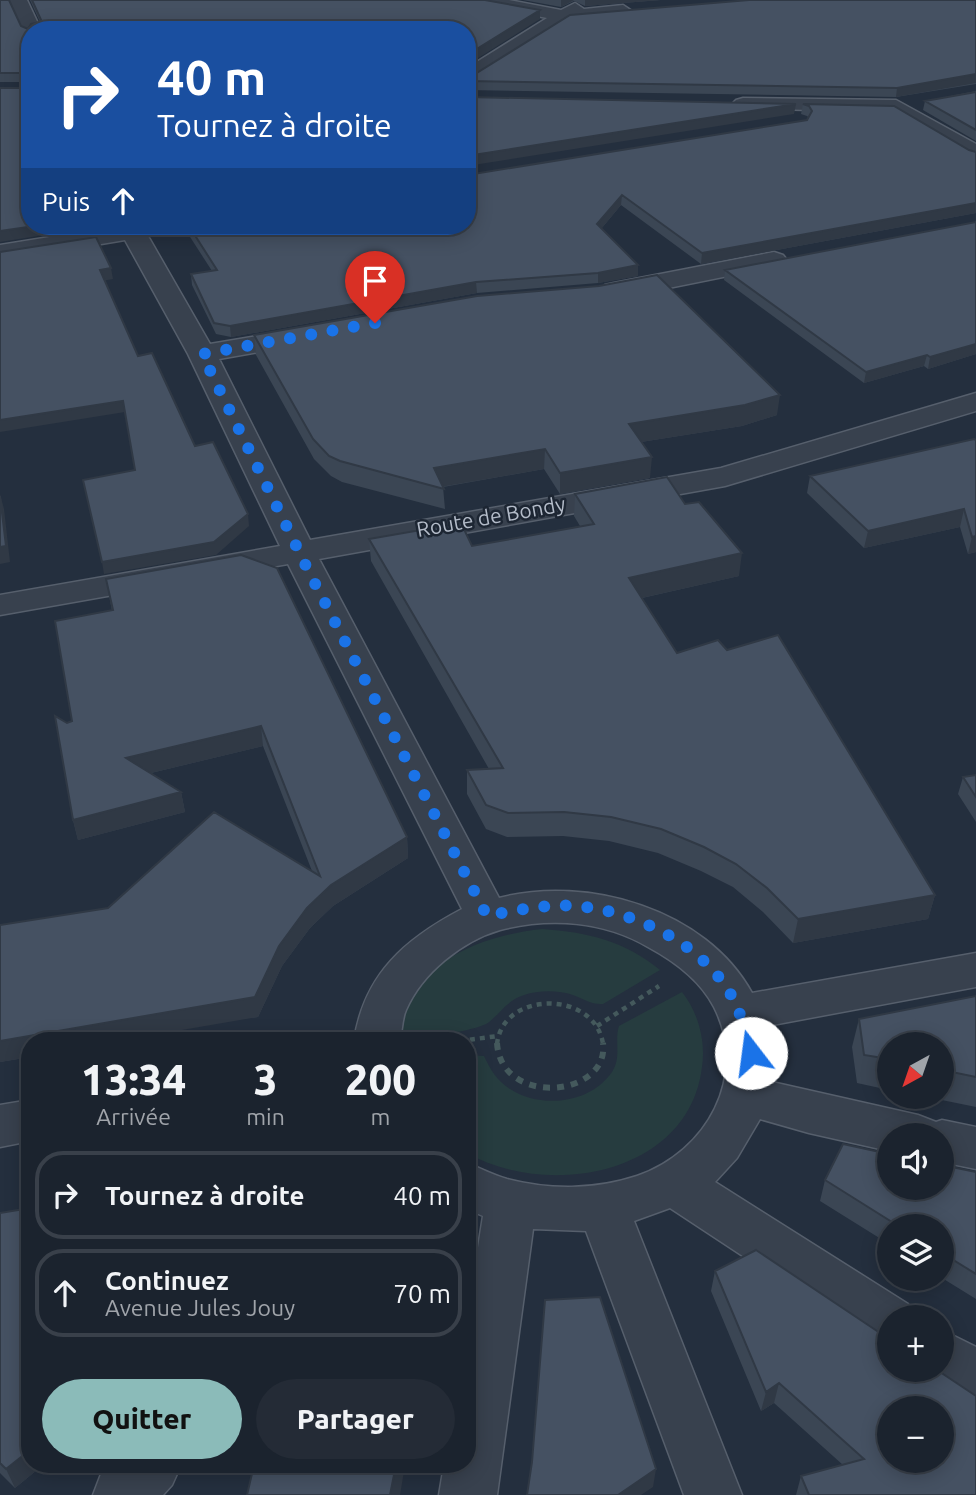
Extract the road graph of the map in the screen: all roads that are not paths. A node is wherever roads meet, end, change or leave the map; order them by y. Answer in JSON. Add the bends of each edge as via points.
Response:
{"nodes":[{"id":1,"x":18,"y":0,"type":"edge"},
{"id":2,"x":480,"y":0,"type":"edge"},
{"id":3,"x":590,"y":0,"type":"edge"},
{"id":4,"x":643,"y":9,"type":"edge"},
{"id":5,"x":564,"y":16,"type":"junction"},
{"id":6,"x":28,"y":21,"type":"edge"},
{"id":7,"x":476,"y":71,"type":"edge"},
{"id":8,"x":923,"y":101,"type":"edge"},
{"id":9,"x":716,"y":103,"type":"edge"},
{"id":10,"x":896,"y":106,"type":"junction"},
{"id":11,"x":775,"y":126,"type":"edge"},
{"id":12,"x":976,"y":153,"type":"edge"},
{"id":13,"x":94,"y":235,"type":"edge"},
{"id":14,"x":135,"y":235,"type":"edge"},
{"id":15,"x":0,"y":253,"type":"edge"},
{"id":16,"x":800,"y":255,"type":"edge"},
{"id":17,"x":585,"y":295,"type":"edge"},
{"id":18,"x":330,"y":331,"type":"edge"},
{"id":19,"x":202,"y":354,"type":"junction"},
{"id":20,"x":976,"y":402,"type":"edge"},
{"id":21,"x":298,"y":551,"type":"junction"},
{"id":22,"x":0,"y":605,"type":"edge"},
{"id":23,"x":487,"y":916,"type":"junction"},
{"id":24,"x":976,"y":970,"type":"edge"},
{"id":25,"x":740,"y":1013,"type":"junction"},
{"id":26,"x":379,"y":1032,"type":"edge"},
{"id":27,"x":747,"y":1095,"type":"junction"},
{"id":28,"x":21,"y":1122,"type":"edge"},
{"id":29,"x":0,"y":1126,"type":"edge"},
{"id":30,"x":877,"y":1127,"type":"edge"},
{"id":31,"x":954,"y":1143,"type":"edge"},
{"id":32,"x":976,"y":1148,"type":"edge"},
{"id":33,"x":674,"y":1183,"type":"junction"},
{"id":34,"x":489,"y":1193,"type":"edge"},
{"id":35,"x":603,"y":1207,"type":"junction"},
{"id":36,"x":877,"y":1314,"type":"edge"},
{"id":37,"x":954,"y":1364,"type":"edge"},
{"id":38,"x":976,"y":1379,"type":"edge"},
{"id":39,"x":476,"y":1380,"type":"edge"},
{"id":40,"x":144,"y":1473,"type":"edge"},
{"id":41,"x":470,"y":1473,"type":"edge"},
{"id":42,"x":122,"y":1495,"type":"edge"},
{"id":43,"x":468,"y":1495,"type":"edge"},
{"id":44,"x":713,"y":1495,"type":"edge"}],
"edges":[{"from":1,"to":6,"type":"street"},
{"from":2,"to":5,"type":"street"},
{"from":3,"to":5,"type":"street"},
{"from":4,"to":5,"type":"street"},
{"from":5,"to":7,"type":"street"},
{"from":8,"to":10,"type":"street"},
{"from":9,"to":10,"type":"street"},
{"from":10,"to":11,"type":"street"},
{"from":10,"to":12,"type":"street"},
{"from":13,"to":15,"type":"street"},
{"from":14,"to":19,"type":"street"},
{"from":16,"to":17,"type":"street"},
{"from":18,"to":19,"type":"street"},
{"from":19,"to":21,"type":"street"},
{"from":20,"to":21,"type":"street","name":"Route de Bondy","via":[[725,477]]},
{"from":21,"to":22,"type":"street","name":"Route de Bondy"},
{"from":21,"to":23,"type":"street"},
{"from":23,"to":25,"type":"street","via":[[531,907],[577,906],[623,915],[664,933],[701,958],[724,984]]},
{"from":23,"to":26,"type":"street","via":[[443,937],[406,968],[383,1007]]},
{"from":24,"to":25,"type":"street"},
{"from":25,"to":27,"type":"street","via":[[751,1053]]},
{"from":27,"to":30,"type":"street"},
{"from":27,"to":33,"type":"street","via":[[732,1128],[708,1159]]},
{"from":28,"to":29,"type":"street"},
{"from":31,"to":32,"type":"street"},
{"from":33,"to":35,"type":"street","via":[[641,1198]]},
{"from":33,"to":36,"type":"street"},
{"from":34,"to":35,"type":"street","via":[[557,1210]]},
{"from":34,"to":39,"type":"street"},
{"from":35,"to":44,"type":"street"},
{"from":37,"to":38,"type":"street"},
{"from":40,"to":42,"type":"street"},
{"from":41,"to":43,"type":"street"}]}
